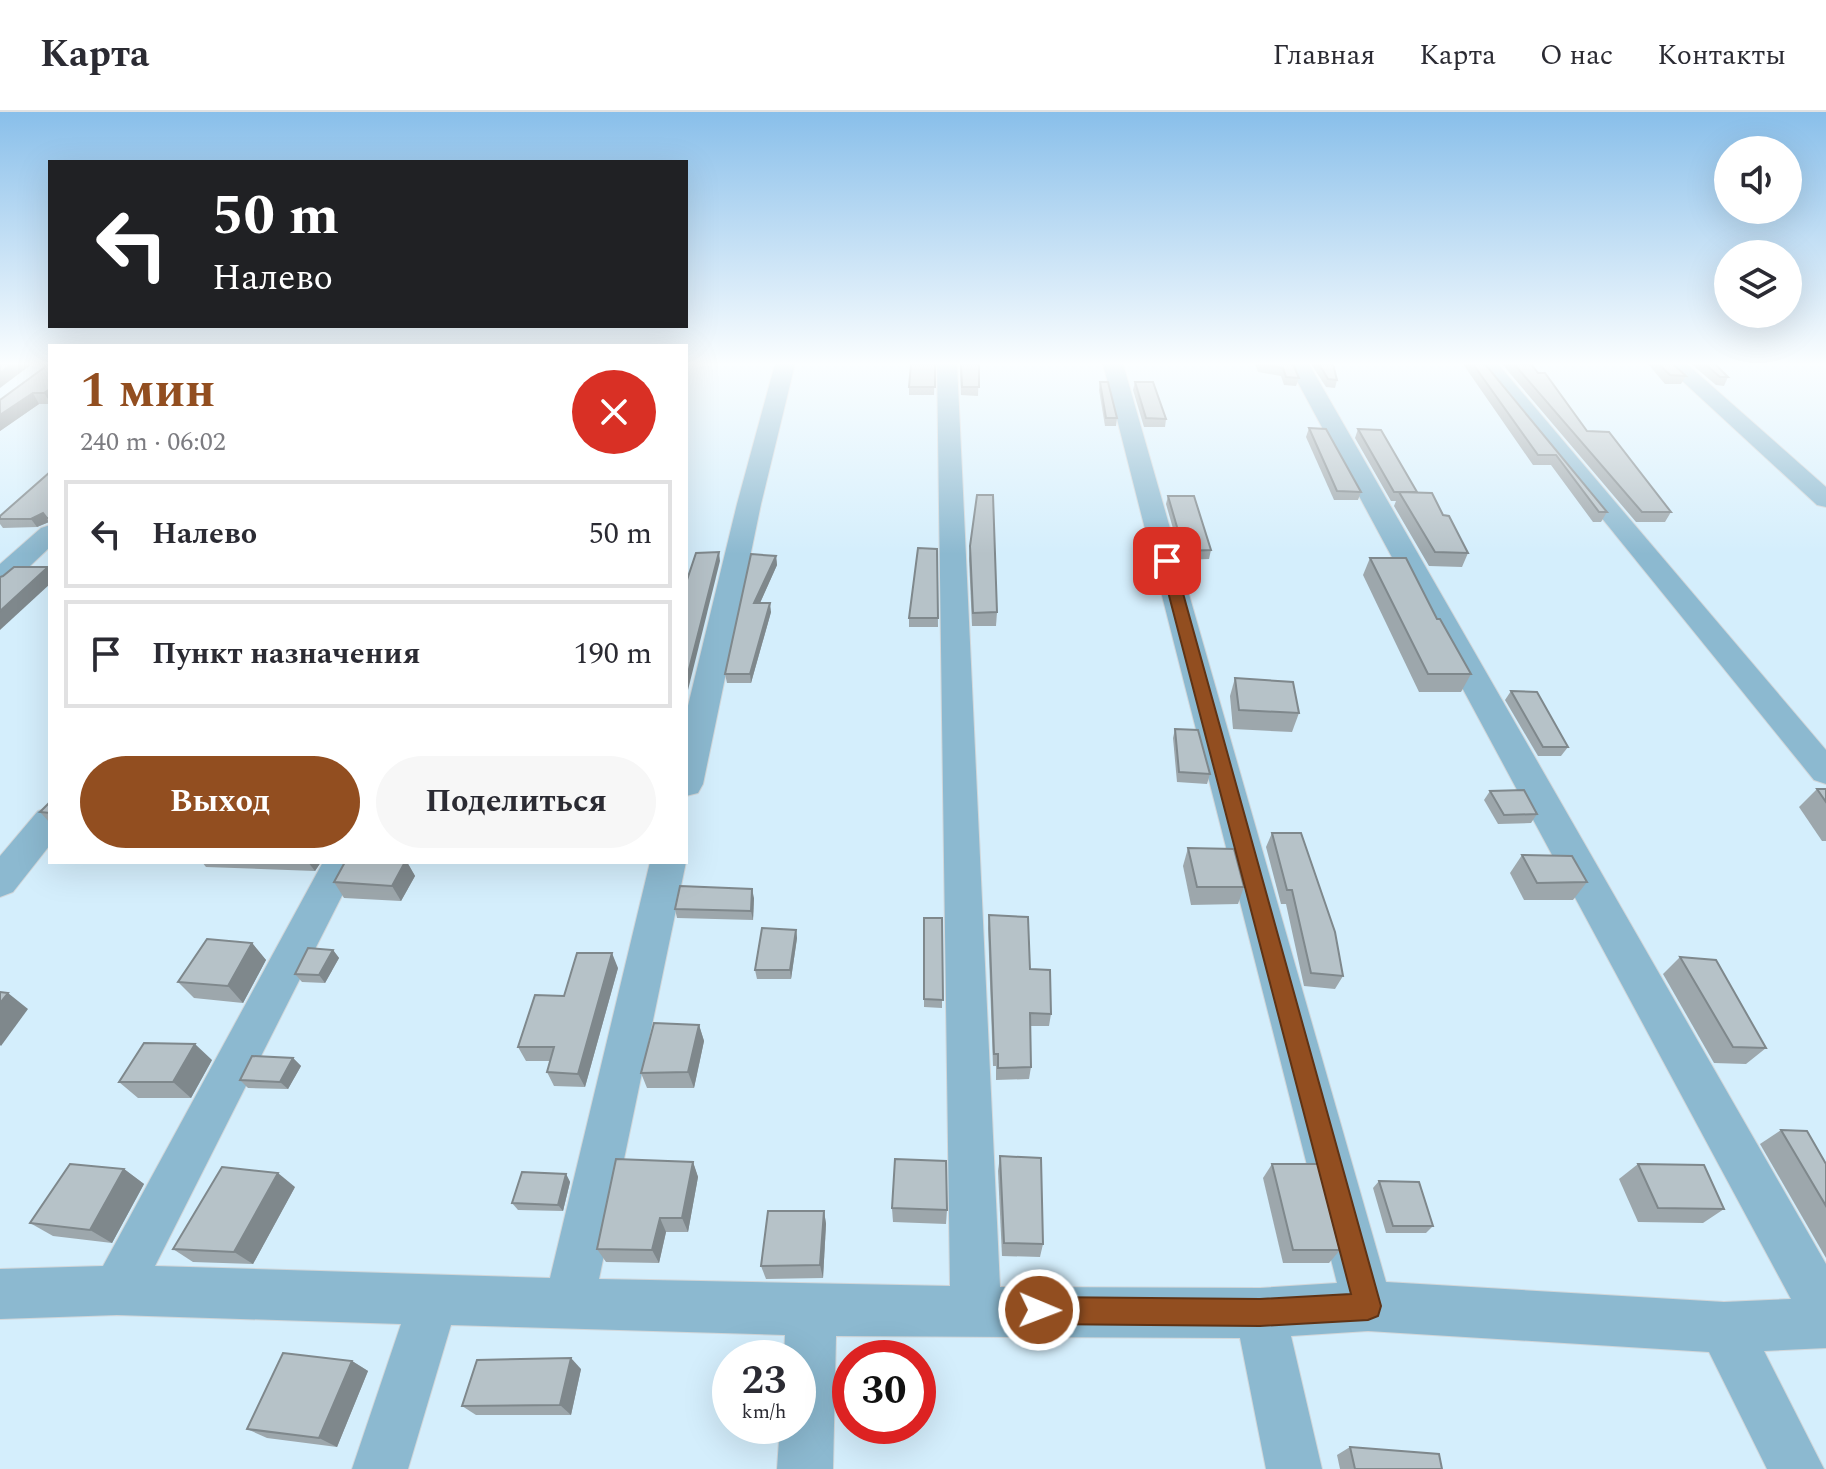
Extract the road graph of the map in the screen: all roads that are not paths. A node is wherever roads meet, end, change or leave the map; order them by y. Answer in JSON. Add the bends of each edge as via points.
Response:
{"nodes":[{"id":1,"x":769,"y":427,"type":"edge"},
{"id":2,"x":949,"y":427,"type":"edge"},
{"id":3,"x":1130,"y":427,"type":"edge"},
{"id":4,"x":1333,"y":427,"type":"edge"},
{"id":5,"x":1540,"y":427,"type":"edge"},
{"id":6,"x":1745,"y":427,"type":"edge"},
{"id":7,"x":1826,"y":500,"type":"edge"},
{"id":8,"x":48,"y":535,"type":"edge"},
{"id":9,"x":0,"y":579,"type":"edge"},
{"id":10,"x":1826,"y":772,"type":"edge"},
{"id":11,"x":688,"y":775,"type":"edge"},
{"id":12,"x":48,"y":822,"type":"edge"},
{"id":13,"x":340,"y":864,"type":"edge"},
{"id":14,"x":668,"y":864,"type":"edge"},
{"id":15,"x":0,"y":882,"type":"edge"},
{"id":16,"x":117,"y":1290,"type":"junction"},
{"id":17,"x":0,"y":1294,"type":"edge"},
{"id":18,"x":434,"y":1300,"type":"junction"},
{"id":19,"x":569,"y":1303,"type":"junction"},
{"id":20,"x":1368,"y":1306,"type":"junction"},
{"id":21,"x":976,"y":1310,"type":"junction"},
{"id":22,"x":812,"y":1311,"type":"junction"},
{"id":23,"x":1260,"y":1313,"type":"junction"},
{"id":24,"x":1826,"y":1313,"type":"edge"},
{"id":25,"x":1826,"y":1323,"type":"edge"},
{"id":26,"x":1724,"y":1327,"type":"junction"},
{"id":27,"x":380,"y":1469,"type":"edge"},
{"id":28,"x":805,"y":1469,"type":"edge"},
{"id":29,"x":1294,"y":1469,"type":"edge"},
{"id":30,"x":1796,"y":1469,"type":"edge"}],
"edges":[{"from":1,"to":11,"type":"street"},
{"from":2,"to":21,"type":"street"},
{"from":3,"to":20,"type":"street"},
{"from":4,"to":24,"type":"street"},
{"from":5,"to":10,"type":"street"},
{"from":6,"to":7,"type":"street"},
{"from":8,"to":9,"type":"street"},
{"from":12,"to":15,"type":"street"},
{"from":13,"to":16,"type":"street"},
{"from":14,"to":19,"type":"street"},
{"from":16,"to":17,"type":"street"},
{"from":16,"to":18,"type":"street"},
{"from":18,"to":19,"type":"street"},
{"from":18,"to":27,"type":"street"},
{"from":19,"to":22,"type":"street"},
{"from":20,"to":23,"type":"street"},
{"from":20,"to":26,"type":"street"},
{"from":21,"to":22,"type":"street"},
{"from":21,"to":23,"type":"street"},
{"from":22,"to":28,"type":"street"},
{"from":23,"to":29,"type":"street"},
{"from":25,"to":26,"type":"street"},
{"from":26,"to":30,"type":"street"}]}
